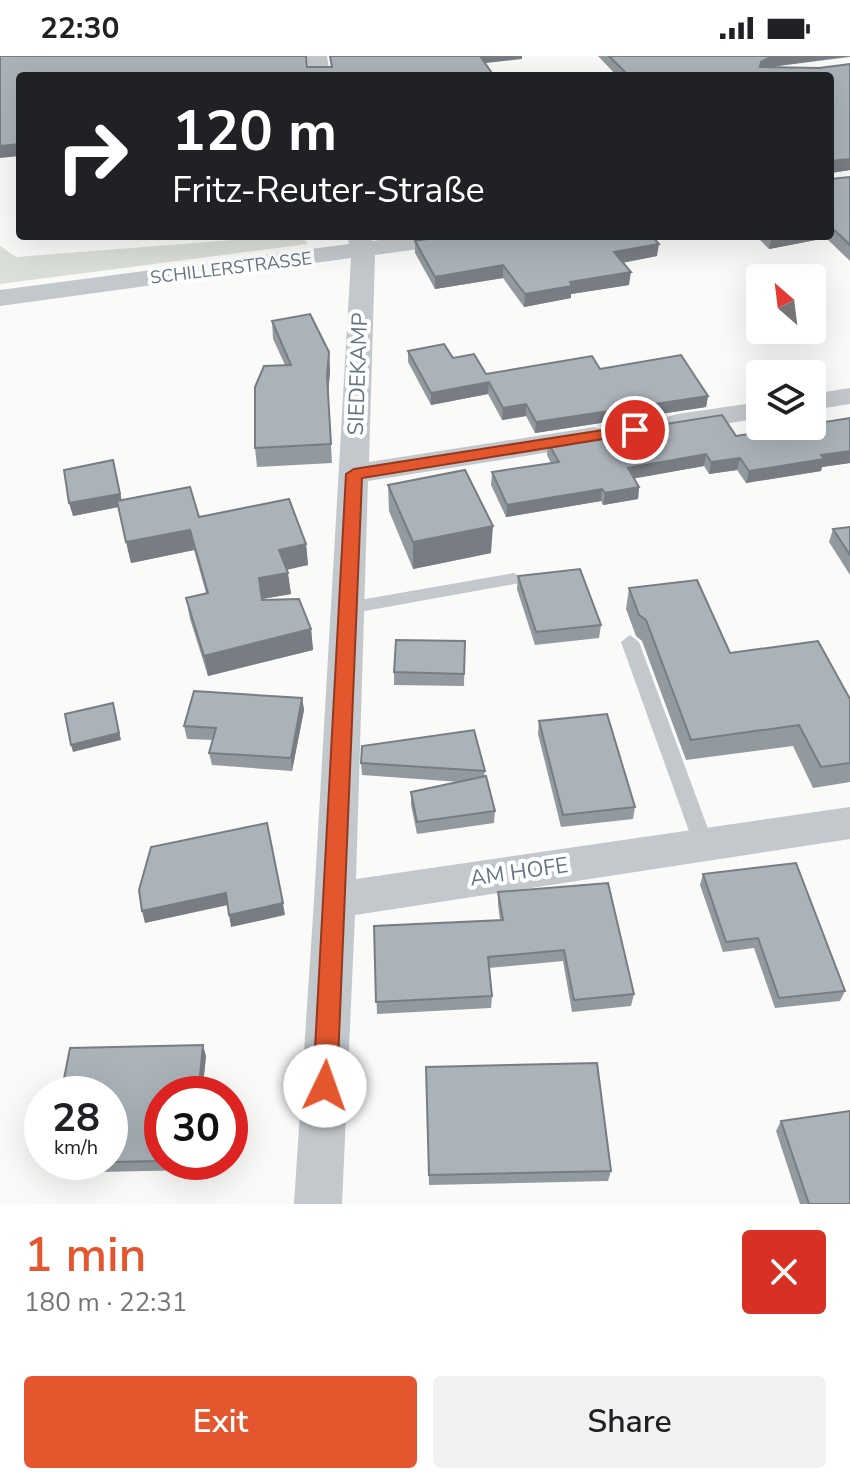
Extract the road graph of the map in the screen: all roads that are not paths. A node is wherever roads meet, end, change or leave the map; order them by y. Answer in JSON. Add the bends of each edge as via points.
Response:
{"nodes":[{"id":1,"x":420,"y":240,"type":"edge"},
{"id":2,"x":366,"y":245,"type":"edge"},
{"id":3,"x":0,"y":298,"type":"edge"},
{"id":4,"x":850,"y":396,"type":"edge"},
{"id":5,"x":826,"y":400,"type":"edge"},
{"id":6,"x":746,"y":412,"type":"edge"},
{"id":7,"x":651,"y":427,"type":"edge"},
{"id":8,"x":619,"y":432,"type":"edge"},
{"id":9,"x":354,"y":474,"type":"junction"},
{"id":10,"x":514,"y":579,"type":"dead end"},
{"id":11,"x":348,"y":608,"type":"junction"},
{"id":12,"x":630,"y":642,"type":"dead end"},
{"id":13,"x":850,"y":823,"type":"edge"},
{"id":14,"x":704,"y":845,"type":"junction"},
{"id":15,"x":335,"y":900,"type":"junction"},
{"id":16,"x":318,"y":1204,"type":"edge"}],
"edges":[{"from":1,"to":2,"type":"street","name":"SCHILLERSTRASSE"},
{"from":2,"to":3,"type":"street","name":"SCHILLERSTRASSE"},
{"from":2,"to":9,"type":"street","name":"SIEDEKAMP"},
{"from":4,"to":5,"type":"street"},
{"from":6,"to":7,"type":"street"},
{"from":8,"to":9,"type":"street"},
{"from":9,"to":11,"type":"street","name":"SIEDEKAMP"},
{"from":10,"to":11,"type":"lane"},
{"from":11,"to":15,"type":"street","name":"SIEDEKAMP"},
{"from":12,"to":14,"type":"lane"},
{"from":13,"to":14,"type":"street","name":"AM HOFE"},
{"from":14,"to":15,"type":"street","name":"AM HOFE"},
{"from":15,"to":16,"type":"street","name":"SIEDEKAMP"}]}
